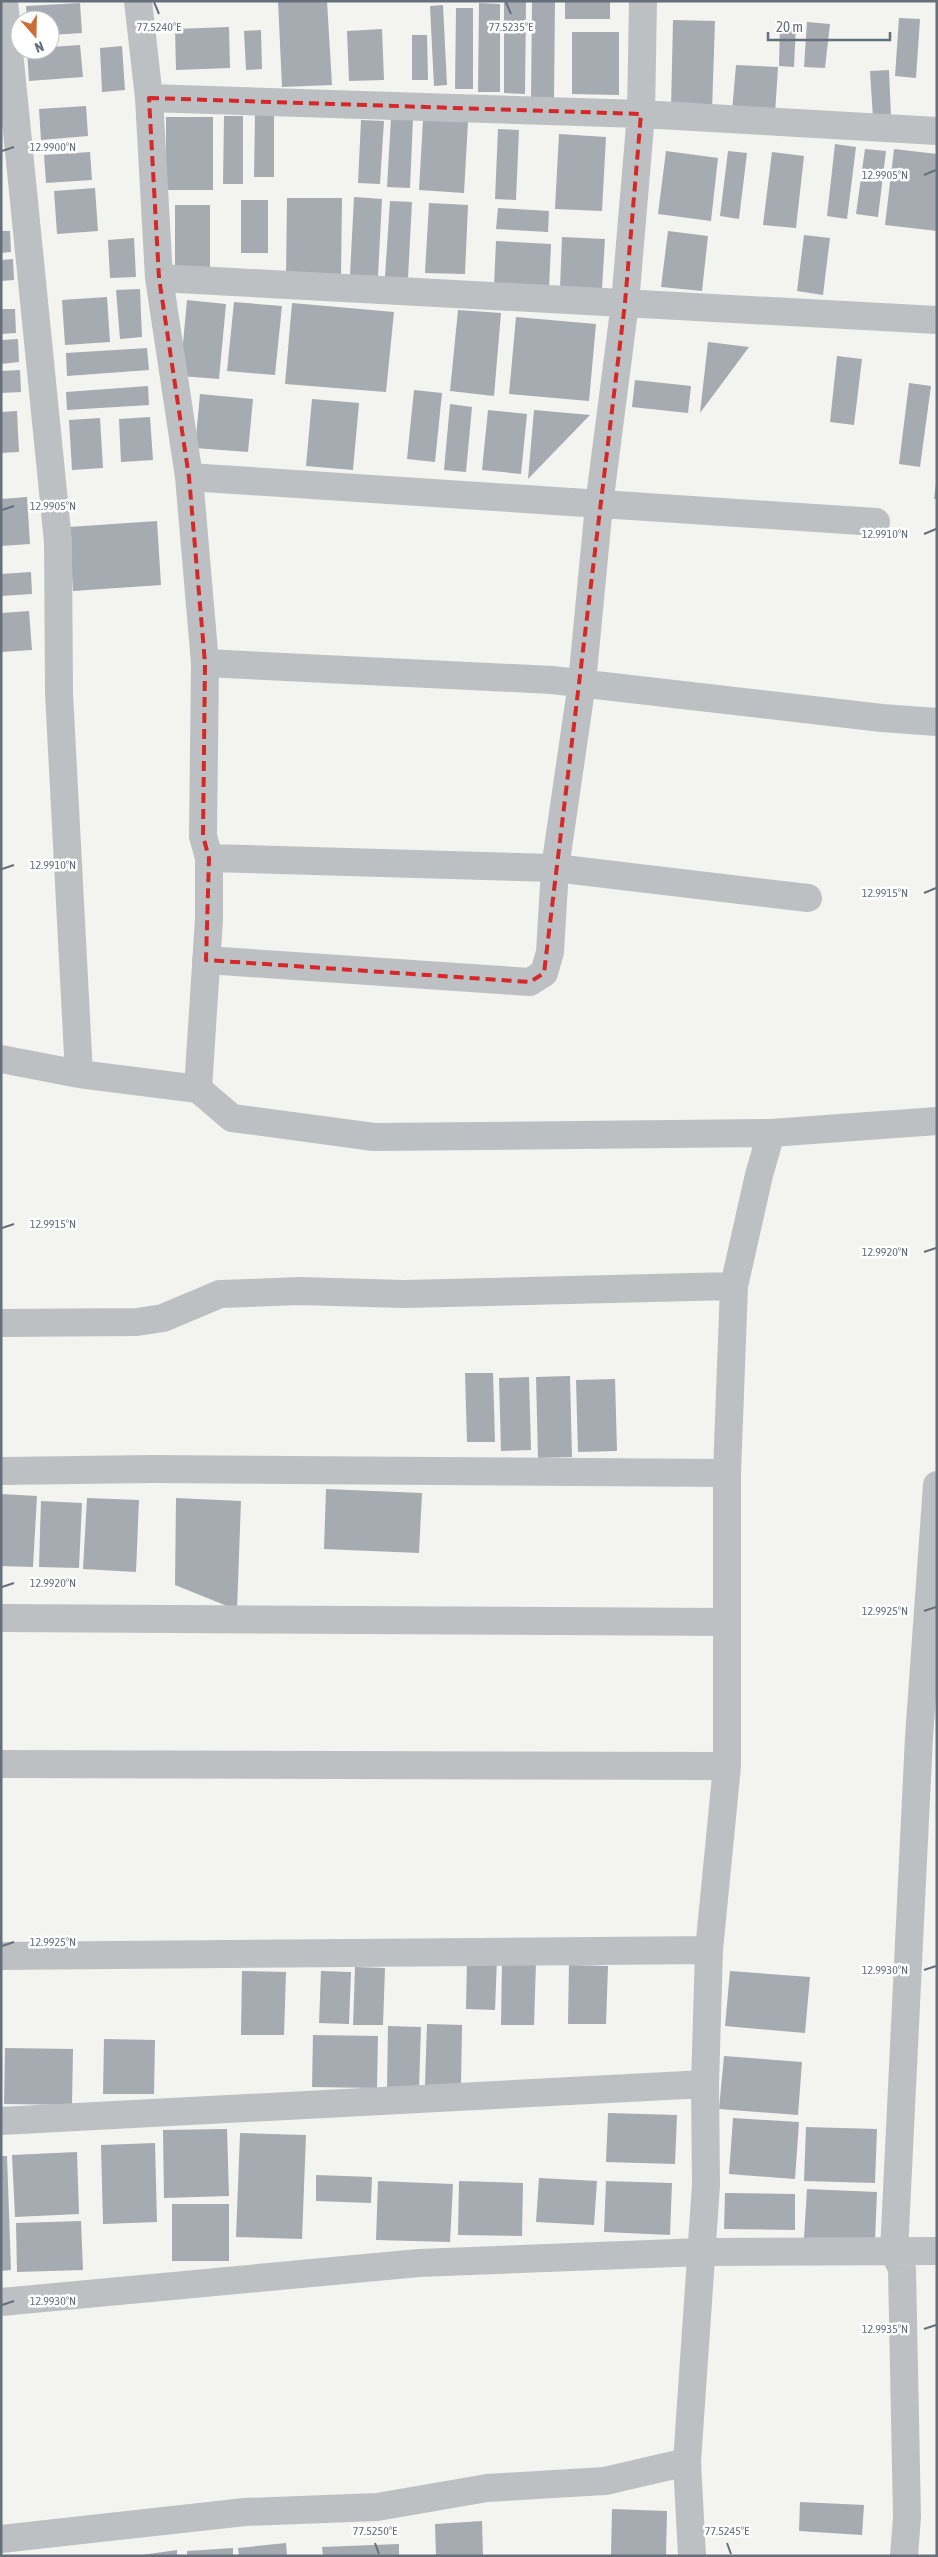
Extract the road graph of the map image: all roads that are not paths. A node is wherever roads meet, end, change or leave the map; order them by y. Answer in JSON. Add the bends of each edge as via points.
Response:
{"nodes":[{"id":1,"x":4,"y":1,"type":"edge"},
{"id":2,"x":138,"y":1,"type":"edge"},
{"id":3,"x":643,"y":1,"type":"edge"},
{"id":4,"x":149,"y":98,"type":"junction"},
{"id":5,"x":641,"y":114,"type":"junction"},
{"id":6,"x":937,"y":131,"type":"edge"},
{"id":7,"x":159,"y":278,"type":"junction"},
{"id":8,"x":625,"y":303,"type":"junction"},
{"id":9,"x":937,"y":320,"type":"edge"},
{"id":10,"x":189,"y":476,"type":"junction"},
{"id":11,"x":599,"y":505,"type":"junction"},
{"id":12,"x":876,"y":522,"type":"dead end"},
{"id":13,"x":205,"y":663,"type":"junction"},
{"id":14,"x":582,"y":683,"type":"junction"},
{"id":15,"x":937,"y":722,"type":"edge"},
{"id":16,"x":209,"y":858,"type":"junction"},
{"id":17,"x":555,"y":868,"type":"junction"},
{"id":18,"x":808,"y":898,"type":"dead end"},
{"id":19,"x":206,"y":960,"type":"junction"},
{"id":20,"x":1,"y":1059,"type":"edge"},
{"id":21,"x":79,"y":1074,"type":"junction"},
{"id":22,"x":198,"y":1090,"type":"junction"},
{"id":23,"x":937,"y":1121,"type":"edge"},
{"id":24,"x":771,"y":1133,"type":"junction"},
{"id":25,"x":734,"y":1286,"type":"junction"},
{"id":26,"x":1,"y":1323,"type":"edge"},
{"id":27,"x":1,"y":1471,"type":"edge"},
{"id":28,"x":727,"y":1473,"type":"junction"},
{"id":29,"x":937,"y":1485,"type":"edge"},
{"id":30,"x":1,"y":1618,"type":"edge"},
{"id":31,"x":726,"y":1622,"type":"junction"},
{"id":32,"x":1,"y":1764,"type":"edge"},
{"id":33,"x":727,"y":1766,"type":"junction"},
{"id":34,"x":709,"y":1950,"type":"junction"},
{"id":35,"x":1,"y":1956,"type":"edge"},
{"id":36,"x":705,"y":2084,"type":"junction"},
{"id":37,"x":1,"y":2121,"type":"edge"},
{"id":38,"x":937,"y":2251,"type":"edge"},
{"id":39,"x":701,"y":2252,"type":"junction"},
{"id":40,"x":894,"y":2252,"type":"junction"},
{"id":41,"x":1,"y":2302,"type":"edge"},
{"id":42,"x":687,"y":2462,"type":"junction"},
{"id":43,"x":1,"y":2539,"type":"edge"},
{"id":44,"x":692,"y":2556,"type":"edge"},
{"id":45,"x":904,"y":2556,"type":"edge"}],
"edges":[{"from":1,"to":21,"type":"street","via":[[58,542],[59,693]]},
{"from":2,"to":4,"type":"street"},
{"from":3,"to":5,"type":"street"},
{"from":4,"to":5,"type":"street"},
{"from":4,"to":7,"type":"street"},
{"from":5,"to":6,"type":"street"},
{"from":5,"to":8,"type":"street"},
{"from":7,"to":8,"type":"street"},
{"from":7,"to":10,"type":"street"},
{"from":8,"to":9,"type":"street"},
{"from":8,"to":11,"type":"street"},
{"from":10,"to":11,"type":"street"},
{"from":10,"to":13,"type":"street"},
{"from":11,"to":12,"type":"street"},
{"from":11,"to":14,"type":"street"},
{"from":13,"to":14,"type":"street"},
{"from":13,"to":16,"type":"street","via":[[203,836]]},
{"from":14,"to":15,"type":"street"},
{"from":14,"to":17,"type":"street"},
{"from":16,"to":17,"type":"street"},
{"from":16,"to":19,"type":"street"},
{"from":17,"to":18,"type":"street"},
{"from":17,"to":19,"type":"street","via":[[550,952],[544,973],[530,982]]},
{"from":19,"to":22,"type":"street"},
{"from":20,"to":21,"type":"street"},
{"from":21,"to":22,"type":"street"},
{"from":22,"to":24,"type":"street","via":[[232,1118],[374,1137]]},
{"from":23,"to":24,"type":"street"},
{"from":24,"to":25,"type":"street"},
{"from":25,"to":26,"type":"street","via":[[404,1294],[300,1291],[220,1294],[163,1318],[146,1321]]},
{"from":25,"to":28,"type":"street"},
{"from":27,"to":28,"type":"street"},
{"from":28,"to":31,"type":"street"},
{"from":29,"to":40,"type":"street","via":[[919,1737]]},
{"from":30,"to":31,"type":"street"},
{"from":31,"to":33,"type":"street"},
{"from":32,"to":33,"type":"street"},
{"from":33,"to":34,"type":"street"},
{"from":34,"to":35,"type":"street"},
{"from":34,"to":36,"type":"street"},
{"from":36,"to":37,"type":"street"},
{"from":36,"to":39,"type":"street","via":[[706,2185]]},
{"from":38,"to":40,"type":"street"},
{"from":39,"to":40,"type":"street"},
{"from":39,"to":41,"type":"street","via":[[420,2264]]},
{"from":39,"to":42,"type":"street"},
{"from":40,"to":45,"type":"street","via":[[902,2269],[908,2517]]},
{"from":42,"to":43,"type":"street","via":[[605,2481],[486,2488],[377,2507],[245,2512]]},
{"from":42,"to":44,"type":"street"}]}
